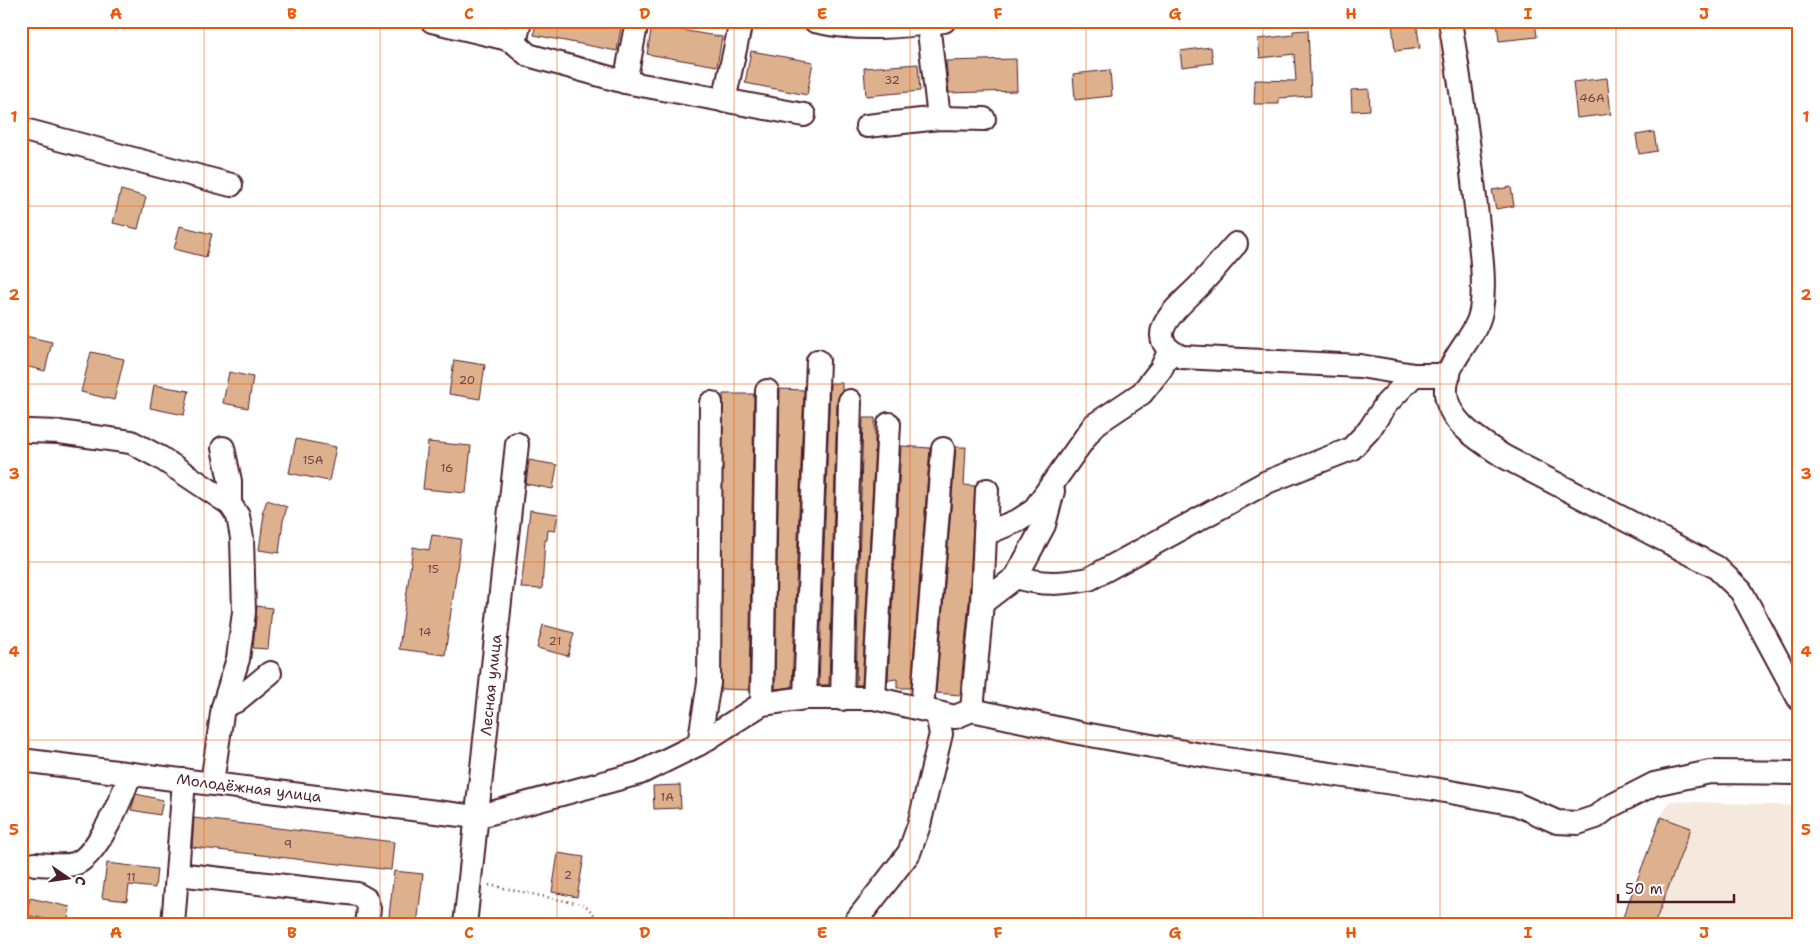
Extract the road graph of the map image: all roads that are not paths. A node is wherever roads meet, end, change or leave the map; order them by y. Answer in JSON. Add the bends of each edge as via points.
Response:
{"nodes":[{"id":1,"x":432,"y":21,"type":"edge"},
{"id":2,"x":520,"y":21,"type":"edge"},
{"id":3,"x":637,"y":21,"type":"edge"},
{"id":4,"x":741,"y":21,"type":"edge"},
{"id":5,"x":815,"y":21,"type":"edge"},
{"id":6,"x":1450,"y":21,"type":"edge"},
{"id":7,"x":936,"y":22,"type":"edge"},
{"id":8,"x":515,"y":43,"type":"junction"},
{"id":9,"x":625,"y":82,"type":"junction"},
{"id":10,"x":724,"y":101,"type":"junction"},
{"id":11,"x":804,"y":115,"type":"dead end"},
{"id":12,"x":939,"y":118,"type":"junction"},
{"id":13,"x":984,"y":120,"type":"dead end"},
{"id":14,"x":867,"y":126,"type":"dead end"},
{"id":15,"x":21,"y":129,"type":"edge"},
{"id":16,"x":231,"y":185,"type":"dead end"},
{"id":17,"x":1236,"y":244,"type":"dead end"},
{"id":18,"x":1169,"y":352,"type":"junction"},
{"id":19,"x":818,"y":361,"type":"dead end"},
{"id":20,"x":1414,"y":375,"type":"junction"},
{"id":21,"x":1449,"y":375,"type":"junction"},
{"id":22,"x":767,"y":390,"type":"dead end"},
{"id":23,"x":850,"y":401,"type":"dead end"},
{"id":24,"x":711,"y":403,"type":"dead end"},
{"id":25,"x":889,"y":424,"type":"dead end"},
{"id":26,"x":28,"y":432,"type":"dead end"},
{"id":27,"x":517,"y":444,"type":"dead end"},
{"id":28,"x":222,"y":448,"type":"dead end"},
{"id":29,"x":943,"y":449,"type":"dead end"},
{"id":30,"x":1056,"y":481,"type":"junction"},
{"id":31,"x":987,"y":490,"type":"dead end"},
{"id":32,"x":230,"y":504,"type":"junction"},
{"id":33,"x":985,"y":534,"type":"junction"},
{"id":34,"x":1016,"y":577,"type":"junction"},
{"id":35,"x":982,"y":603,"type":"junction"},
{"id":36,"x":270,"y":673,"type":"dead end"},
{"id":37,"x":805,"y":698,"type":"junction"},
{"id":38,"x":874,"y":698,"type":"junction"},
{"id":39,"x":1799,"y":699,"type":"edge"},
{"id":40,"x":842,"y":700,"type":"junction"},
{"id":41,"x":762,"y":704,"type":"junction"},
{"id":42,"x":223,"y":707,"type":"junction"},
{"id":43,"x":972,"y":710,"type":"junction"},
{"id":44,"x":930,"y":711,"type":"junction"},
{"id":45,"x":699,"y":744,"type":"junction"},
{"id":46,"x":21,"y":760,"type":"edge"},
{"id":47,"x":1799,"y":773,"type":"edge"},
{"id":48,"x":130,"y":774,"type":"junction"},
{"id":49,"x":184,"y":780,"type":"junction"},
{"id":50,"x":212,"y":783,"type":"junction"},
{"id":51,"x":476,"y":817,"type":"junction"},
{"id":52,"x":36,"y":864,"type":"dead end"},
{"id":53,"x":177,"y":874,"type":"junction"},
{"id":54,"x":173,"y":925,"type":"edge"},
{"id":55,"x":367,"y":925,"type":"edge"},
{"id":56,"x":465,"y":925,"type":"edge"},
{"id":57,"x":854,"y":925,"type":"edge"}],
"edges":[{"from":1,"to":8,"type":"street"},
{"from":2,"to":8,"type":"street"},
{"from":3,"to":9,"type":"street"},
{"from":4,"to":10,"type":"street"},
{"from":5,"to":7,"type":"street","via":[[837,26],[905,26]]},
{"from":6,"to":21,"type":"street","via":[[1468,127],[1483,280],[1481,313],[1455,357]]},
{"from":7,"to":12,"type":"street"},
{"from":8,"to":9,"type":"street","via":[[528,55]]},
{"from":9,"to":10,"type":"street"},
{"from":10,"to":11,"type":"street"},
{"from":12,"to":13,"type":"street"},
{"from":12,"to":14,"type":"street"},
{"from":15,"to":16,"type":"street"},
{"from":17,"to":18,"type":"street","via":[[1164,323],[1162,338]]},
{"from":18,"to":20,"type":"street","via":[[1182,358],[1360,366]]},
{"from":18,"to":30,"type":"street","via":[[1142,393],[1094,425]]},
{"from":19,"to":37,"type":"street"},
{"from":20,"to":21,"type":"street"},
{"from":20,"to":34,"type":"street","via":[[1351,448],[1267,482],[1089,579],[1059,584],[1036,583]]},
{"from":21,"to":39,"type":"street","via":[[1446,394],[1453,415],[1473,435],[1502,456],[1716,567],[1741,591]]},
{"from":22,"to":41,"type":"street"},
{"from":23,"to":40,"type":"street"},
{"from":24,"to":45,"type":"street","via":[[710,684]]},
{"from":25,"to":38,"type":"street"},
{"from":26,"to":32,"type":"street","via":[[59,432],[130,442],[161,458]]},
{"from":27,"to":51,"type":"street","name":"Лесная улица"},
{"from":28,"to":32,"type":"street","via":[[230,481]]},
{"from":29,"to":44,"type":"street"},
{"from":30,"to":33,"type":"street","via":[[1033,511]]},
{"from":30,"to":34,"type":"street","via":[[1044,525]]},
{"from":31,"to":33,"type":"street"},
{"from":32,"to":42,"type":"street","via":[[238,516],[242,538],[244,612],[238,659]]},
{"from":33,"to":35,"type":"street"},
{"from":34,"to":35,"type":"street"},
{"from":35,"to":43,"type":"street"},
{"from":36,"to":42,"type":"street"},
{"from":37,"to":40,"type":"street"},
{"from":37,"to":41,"type":"street"},
{"from":38,"to":40,"type":"street"},
{"from":38,"to":44,"type":"street"},
{"from":41,"to":45,"type":"street"},
{"from":42,"to":50,"type":"street"},
{"from":43,"to":44,"type":"street","via":[[954,717]]},
{"from":43,"to":47,"type":"street","via":[[1213,757],[1516,804],[1557,822],[1578,823],[1596,818],[1609,807],[1654,784],[1710,772]]},
{"from":44,"to":57,"type":"street","via":[[941,734],[919,825],[909,853]]},
{"from":45,"to":51,"type":"street","via":[[640,773]]},
{"from":46,"to":48,"type":"street","name":"Молодёжная улица"},
{"from":48,"to":49,"type":"street","name":"Молодёжная улица"},
{"from":48,"to":52,"type":"street","via":[[124,792],[93,849],[82,861],[73,865]]},
{"from":49,"to":50,"type":"street","name":"Молодёжная улица"},
{"from":49,"to":53,"type":"street"},
{"from":50,"to":51,"type":"street","name":"Молодёжная улица"},
{"from":51,"to":56,"type":"street","name":"Лесная улица"},
{"from":53,"to":54,"type":"street"},
{"from":53,"to":55,"type":"street","via":[[356,894],[366,899],[369,908]]}]}
